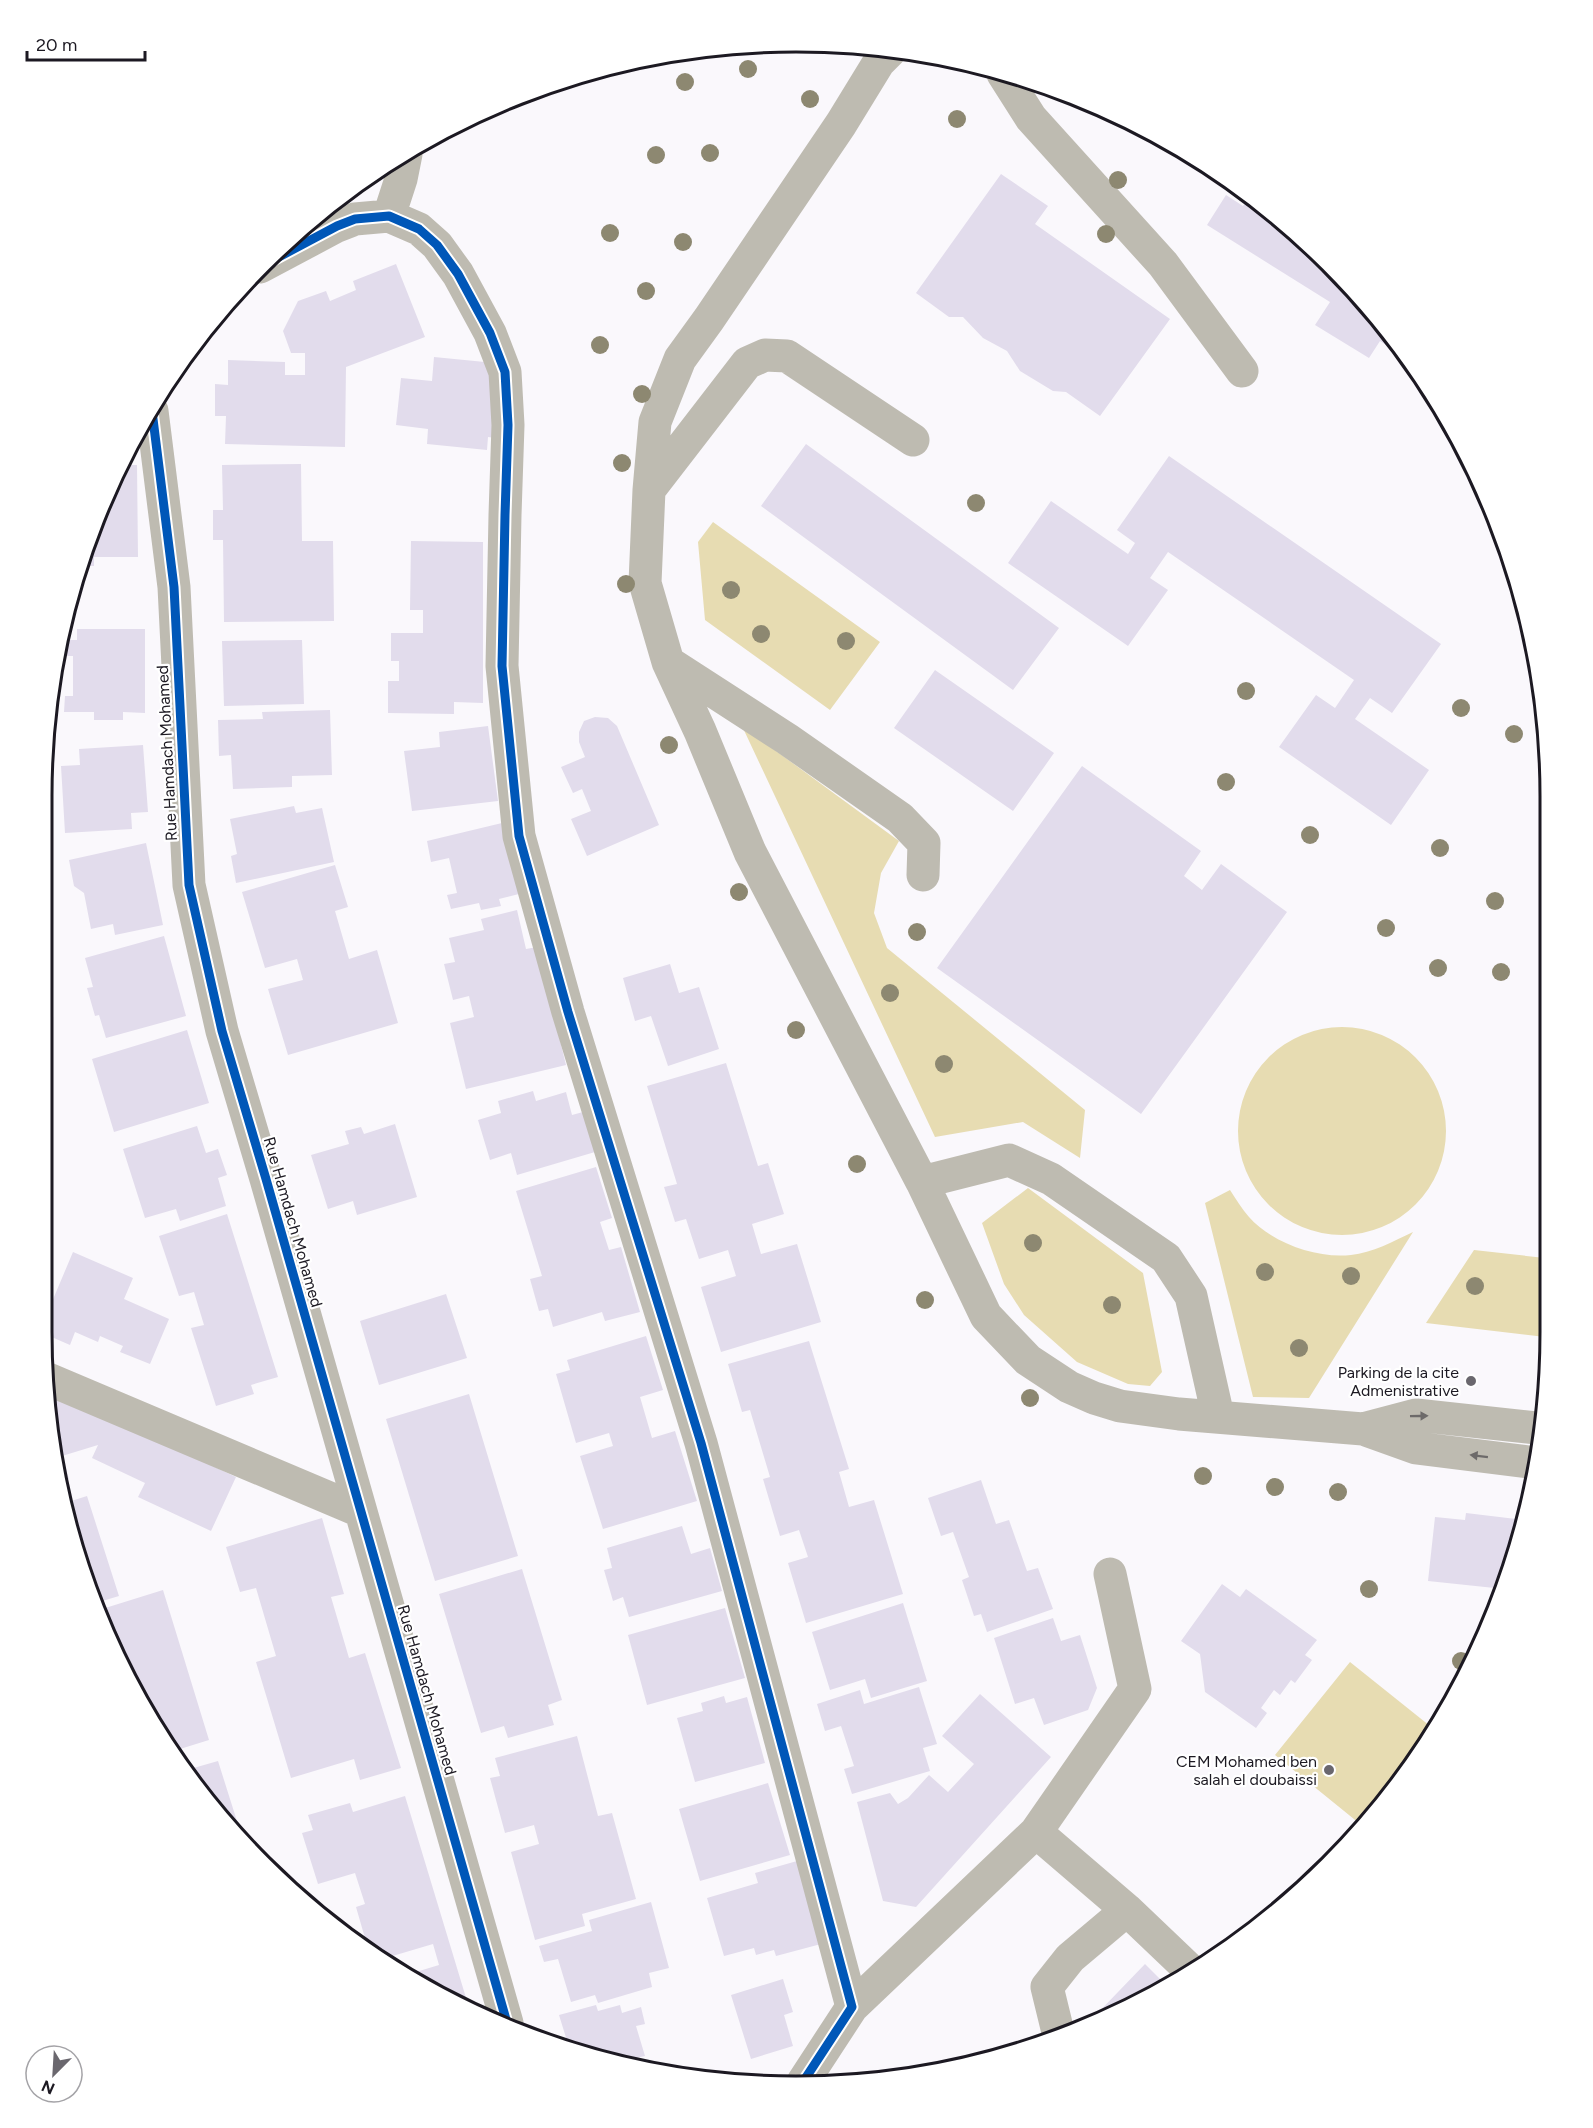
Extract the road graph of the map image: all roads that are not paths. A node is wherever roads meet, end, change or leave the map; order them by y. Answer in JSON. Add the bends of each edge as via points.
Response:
{"nodes":[{"id":1,"x":883,"y":58,"type":"edge"},
{"id":2,"x":1009,"y":84,"type":"edge"},
{"id":3,"x":404,"y":165,"type":"edge"},
{"id":4,"x":389,"y":216,"type":"junction"},
{"id":5,"x":292,"y":250,"type":"edge"},
{"id":6,"x":1242,"y":371,"type":"dead end"},
{"id":7,"x":153,"y":422,"type":"edge"},
{"id":8,"x":913,"y":440,"type":"dead end"},
{"id":9,"x":649,"y":490,"type":"junction"},
{"id":10,"x":668,"y":662,"type":"junction"},
{"id":11,"x":923,"y":875,"type":"dead end"},
{"id":12,"x":922,"y":1182,"type":"junction"},
{"id":13,"x":54,"y":1382,"type":"edge"},
{"id":14,"x":1218,"y":1416,"type":"junction"},
{"id":15,"x":1534,"y":1428,"type":"edge"},
{"id":16,"x":1362,"y":1429,"type":"junction"},
{"id":17,"x":1529,"y":1462,"type":"edge"},
{"id":18,"x":360,"y":1511,"type":"junction"},
{"id":19,"x":1110,"y":1574,"type":"dead end"},
{"id":20,"x":1036,"y":1832,"type":"junction"},
{"id":21,"x":1126,"y":1910,"type":"junction"},
{"id":22,"x":1185,"y":1965,"type":"edge"},
{"id":23,"x":852,"y":2007,"type":"junction"},
{"id":24,"x":505,"y":2016,"type":"edge"},
{"id":25,"x":1057,"y":2028,"type":"edge"},
{"id":26,"x":806,"y":2076,"type":"edge"}],
"edges":[{"from":1,"to":9,"type":"street","via":[[680,359],[655,422]]},
{"from":2,"to":6,"type":"street","via":[[1031,118],[1162,264]]},
{"from":3,"to":4,"type":"street"},
{"from":4,"to":5,"type":"street","via":[[355,219]]},
{"from":4,"to":23,"type":"street","via":[[419,229],[438,245],[490,333],[505,372],[508,425],[502,666],[519,837],[568,1012],[701,1443]]},
{"from":7,"to":18,"type":"street","name":"Rue Hamdach Mohamed","via":[[174,587],[189,885],[222,1031]]},
{"from":8,"to":9,"type":"street","via":[[787,356],[765,355],[747,363]]},
{"from":9,"to":10,"type":"street","via":[[645,583]]},
{"from":10,"to":11,"type":"street","via":[[900,818],[924,843]]},
{"from":10,"to":12,"type":"street","via":[[750,852]]},
{"from":12,"to":14,"type":"street","via":[[986,1316],[1028,1360],[1069,1387],[1120,1406]]},
{"from":12,"to":14,"type":"street","via":[[1009,1160],[1051,1179],[1166,1258],[1191,1296]]},
{"from":13,"to":18,"type":"street"},
{"from":14,"to":16,"type":"street"},
{"from":16,"to":15,"type":"street","one_way":true,"via":[[1416,1414]]},
{"from":17,"to":16,"type":"street","one_way":true,"via":[[1416,1448]]},
{"from":18,"to":24,"type":"street","name":"Rue Hamdach Mohamed"},
{"from":19,"to":20,"type":"street","via":[[1135,1689]]},
{"from":20,"to":21,"type":"street"},
{"from":20,"to":23,"type":"street"},
{"from":21,"to":22,"type":"street"},
{"from":21,"to":25,"type":"street","via":[[1070,1958],[1047,1987]]},
{"from":23,"to":26,"type":"street"}]}
